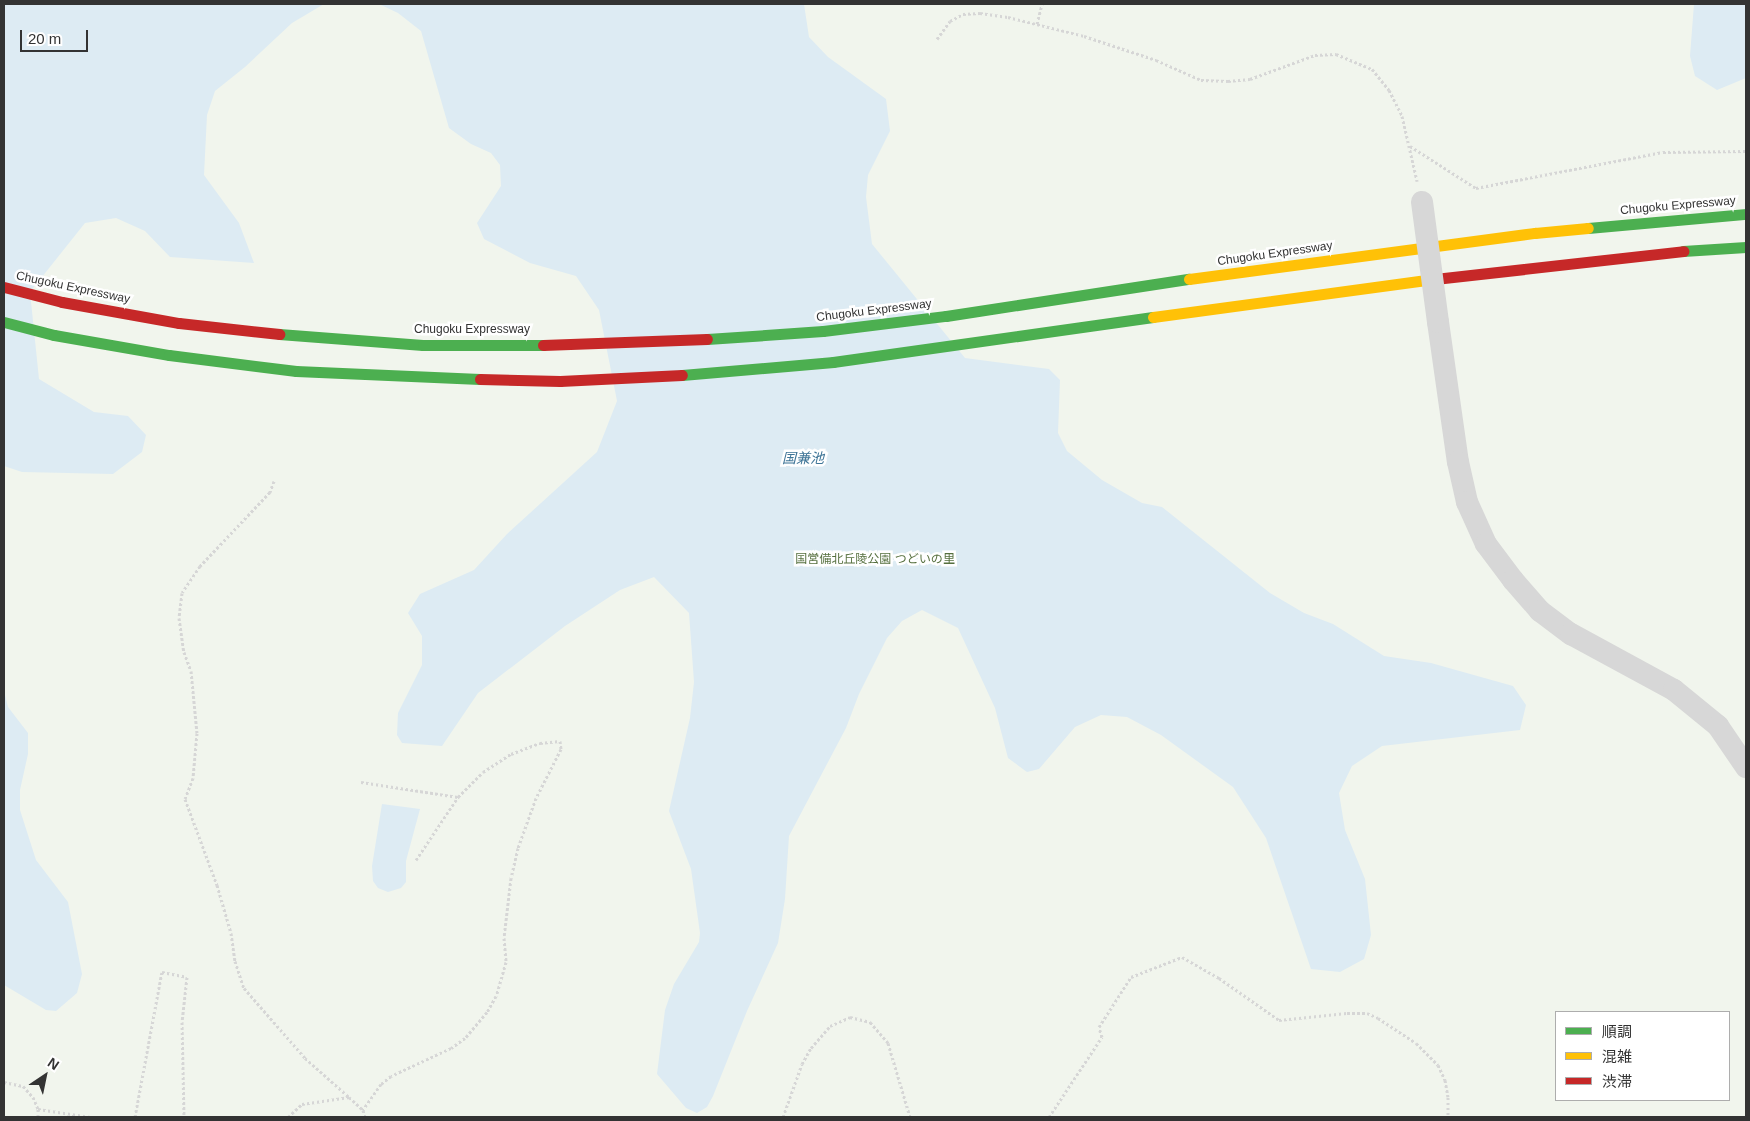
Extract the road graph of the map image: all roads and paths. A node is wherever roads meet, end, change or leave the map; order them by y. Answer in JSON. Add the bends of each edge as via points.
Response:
{"nodes":[{"id":1,"x":1042,"y":4,"type":"edge"},
{"id":2,"x":1037,"y":24,"type":"junction"},
{"id":3,"x":937,"y":40,"type":"dead end"},
{"id":4,"x":1409,"y":146,"type":"junction"},
{"id":5,"x":1746,"y":151,"type":"edge"},
{"id":6,"x":1422,"y":202,"type":"joint"},
{"id":7,"x":1746,"y":214,"type":"edge"},
{"id":8,"x":1746,"y":248,"type":"edge"},
{"id":9,"x":4,"y":287,"type":"edge"},
{"id":10,"x":4,"y":322,"type":"edge"},
{"id":11,"x":274,"y":481,"type":"dead end"},
{"id":12,"x":1746,"y":766,"type":"edge"},
{"id":13,"x":361,"y":782,"type":"dead end"},
{"id":14,"x":458,"y":797,"type":"junction"},
{"id":15,"x":416,"y":860,"type":"dead end"},
{"id":16,"x":4,"y":1082,"type":"edge"},
{"id":17,"x":349,"y":1098,"type":"junction"},
{"id":18,"x":38,"y":1109,"type":"junction"},
{"id":19,"x":362,"y":1110,"type":"junction"},
{"id":20,"x":38,"y":1117,"type":"edge"},
{"id":21,"x":90,"y":1117,"type":"edge"},
{"id":22,"x":135,"y":1117,"type":"edge"},
{"id":23,"x":184,"y":1117,"type":"edge"},
{"id":24,"x":288,"y":1117,"type":"edge"},
{"id":25,"x":365,"y":1117,"type":"edge"},
{"id":26,"x":783,"y":1117,"type":"edge"},
{"id":27,"x":910,"y":1117,"type":"edge"},
{"id":28,"x":1048,"y":1117,"type":"edge"},
{"id":29,"x":1448,"y":1117,"type":"edge"}],
"edges":[{"from":1,"to":2,"type":"path"},
{"from":2,"to":3,"type":"path","via":[[980,13],[963,14],[950,21]]},
{"from":2,"to":4,"type":"path","via":[[1156,60],[1201,80],[1250,79],[1316,55],[1336,54],[1372,69],[1389,90],[1402,116]]},
{"from":4,"to":5,"type":"path","via":[[1476,188],[1664,152]]},
{"from":4,"to":6,"type":"path"},
{"from":6,"to":12,"type":"street","bridge":true,"via":[[1458,462],[1467,502],[1486,544],[1540,611],[1571,634],[1674,690],[1718,726]]},
{"from":7,"to":9,"type":"highway","name":"Chugoku Expressway","via":[[1535,233],[823,331],[681,340],[423,345],[301,336],[179,323],[62,302]]},
{"from":8,"to":10,"type":"highway","via":[[1558,264],[1394,284],[833,362],[688,375],[560,381],[421,378],[296,370],[169,355],[54,335]]},
{"from":11,"to":17,"type":"path","via":[[270,492],[200,566],[182,593],[179,618],[184,652],[191,671],[197,734],[193,778],[185,799],[220,894],[244,988],[305,1058]]},
{"from":13,"to":14,"type":"path"},
{"from":14,"to":15,"type":"path"},
{"from":14,"to":19,"type":"path","via":[[484,772],[511,754],[546,742],[560,741],[561,749],[536,798],[518,848],[504,938],[506,962],[496,996],[466,1038],[391,1076]]},
{"from":16,"to":18,"type":"path","via":[[23,1086]]},
{"from":17,"to":19,"type":"path"},
{"from":17,"to":24,"type":"path","via":[[302,1104]]},
{"from":18,"to":20,"type":"path"},
{"from":18,"to":21,"type":"path"},
{"from":19,"to":25,"type":"path"},
{"from":22,"to":23,"type":"path","via":[[162,972],[187,977],[182,1022]]},
{"from":26,"to":27,"type":"path","via":[[799,1070],[811,1048],[830,1026],[850,1017],[870,1022],[888,1043]]},
{"from":28,"to":29,"type":"path","via":[[1102,1037],[1099,1027],[1131,977],[1182,957],[1219,978],[1279,1020],[1347,1013],[1367,1013],[1378,1018],[1416,1043],[1438,1065],[1445,1080]]}]}
